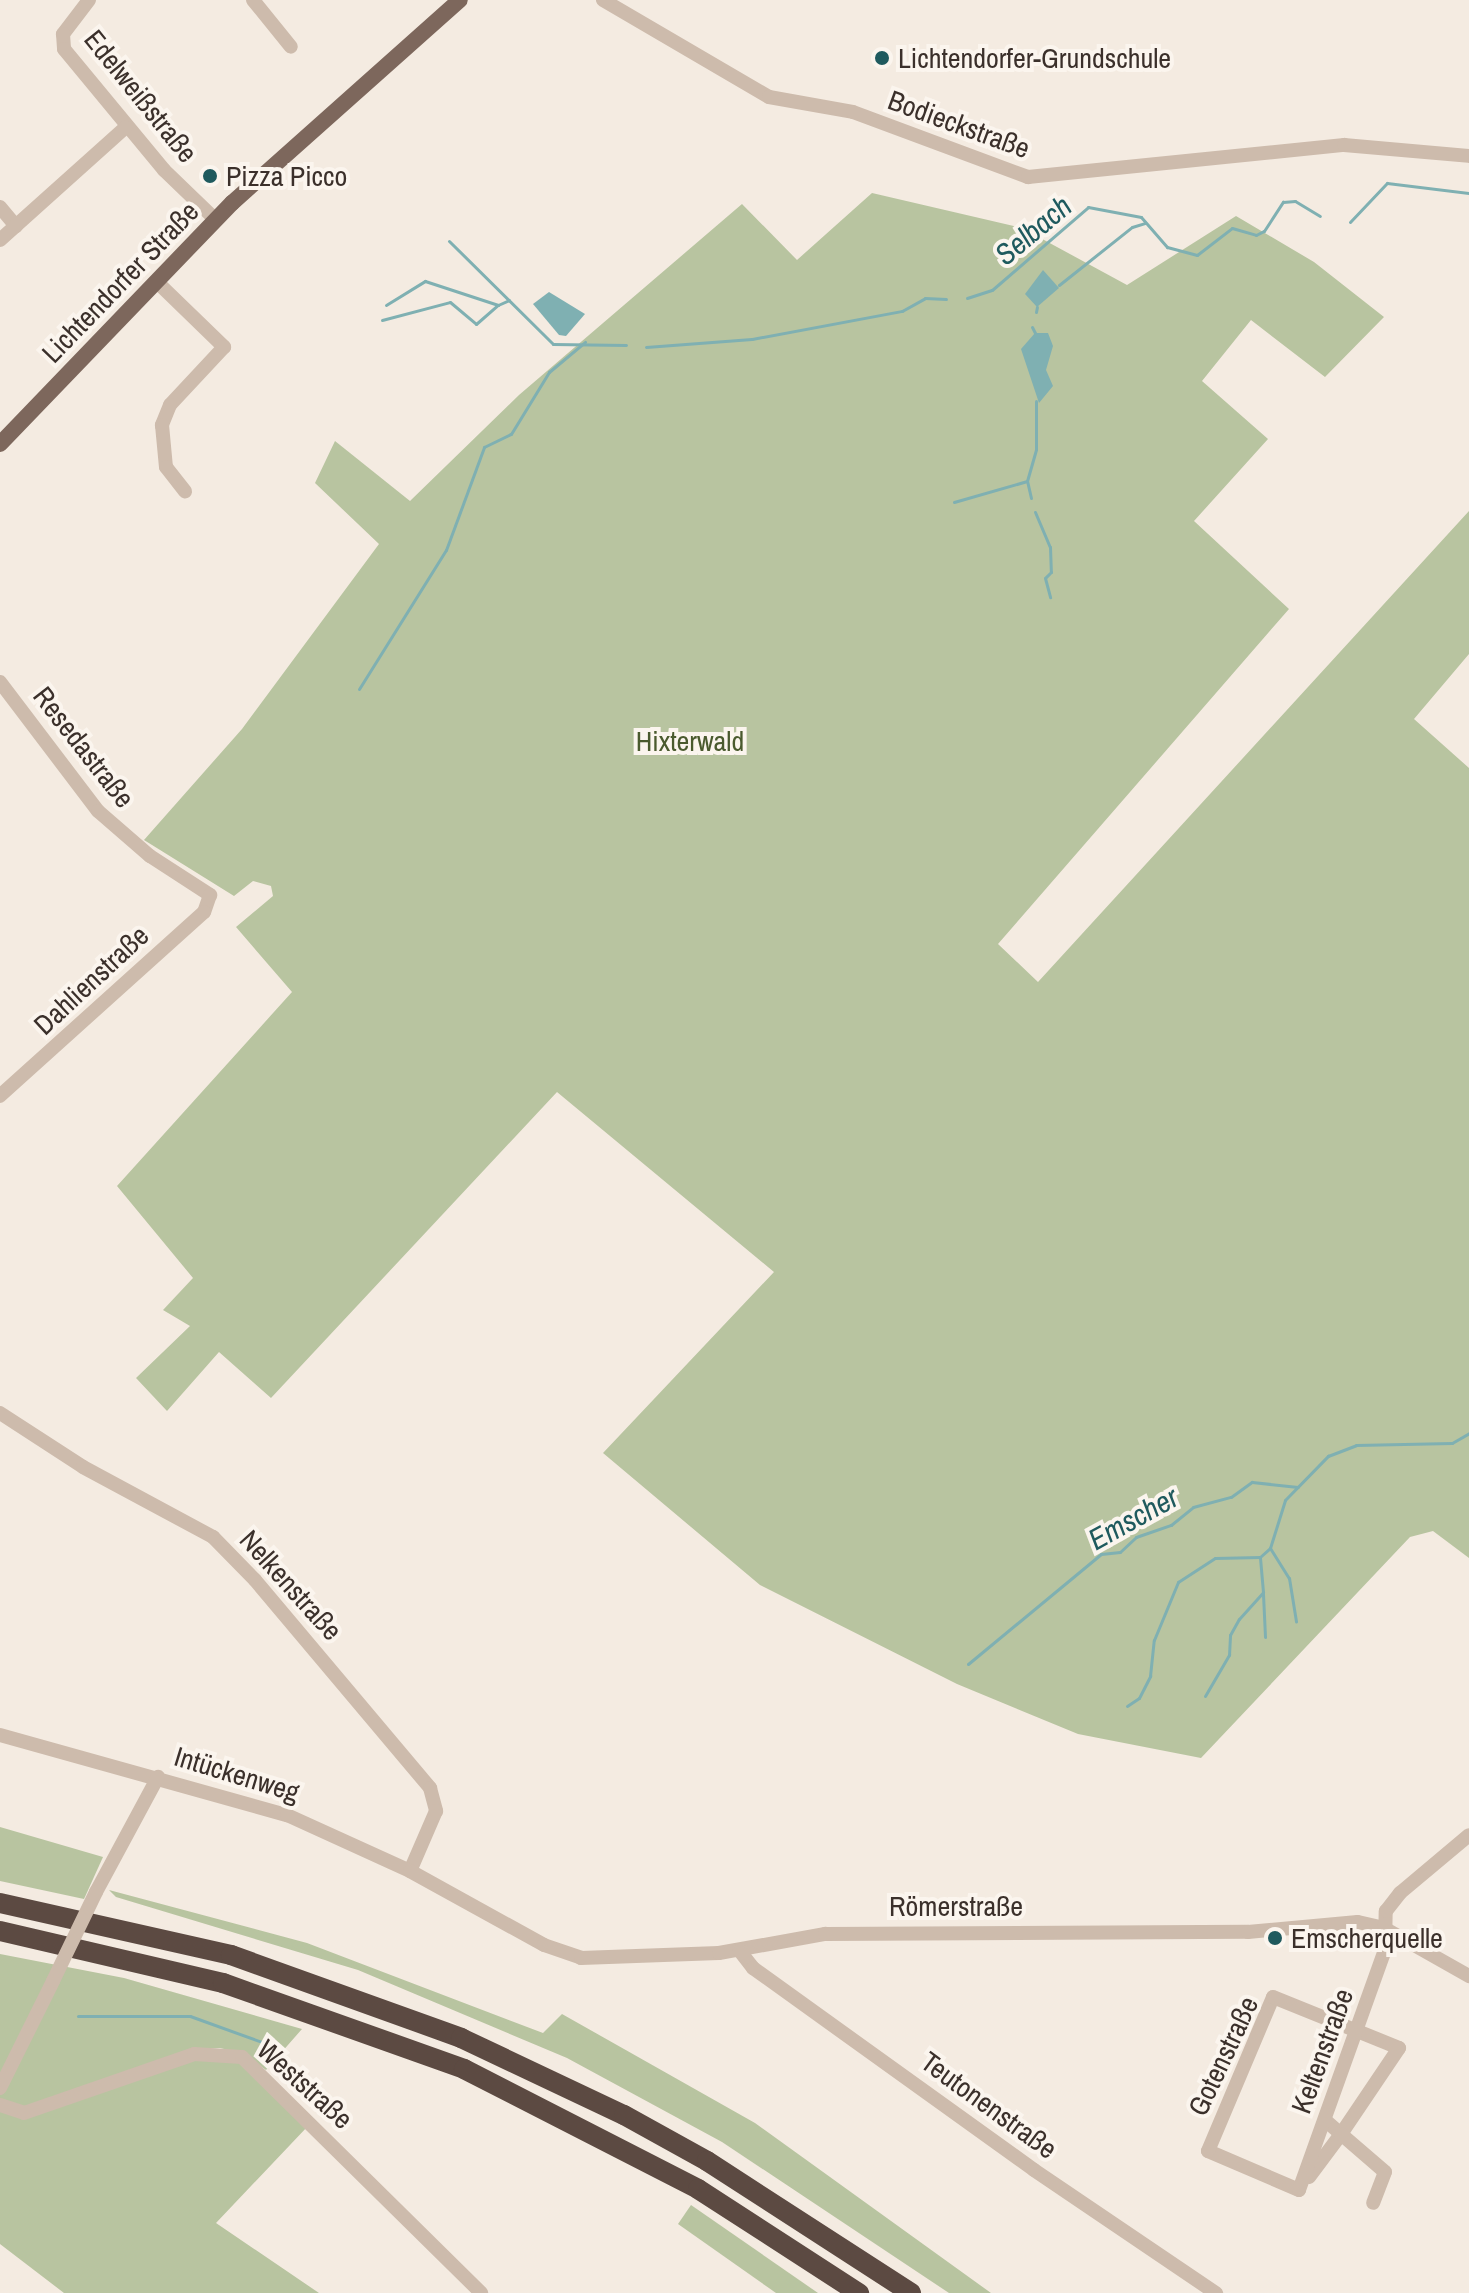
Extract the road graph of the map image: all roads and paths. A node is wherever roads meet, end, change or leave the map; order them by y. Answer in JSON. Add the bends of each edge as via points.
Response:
{"nodes":[{"id":1,"x":89,"y":0,"type":"edge"},
{"id":2,"x":253,"y":0,"type":"edge"},
{"id":3,"x":603,"y":0,"type":"edge"},
{"id":4,"x":457,"y":1,"type":"edge"},
{"id":5,"x":291,"y":47,"type":"dead end"},
{"id":6,"x":126,"y":127,"type":"junction"},
{"id":7,"x":1469,"y":156,"type":"edge"},
{"id":8,"x":0,"y":207,"type":"edge"},
{"id":9,"x":216,"y":220,"type":"junction"},
{"id":10,"x":16,"y":226,"type":"junction"},
{"id":11,"x":0,"y":240,"type":"edge"},
{"id":12,"x":156,"y":281,"type":"junction"},
{"id":13,"x":0,"y":444,"type":"edge"},
{"id":14,"x":185,"y":491,"type":"dead end"},
{"id":15,"x":0,"y":683,"type":"edge"},
{"id":16,"x":210,"y":895,"type":"joint"},
{"id":17,"x":0,"y":1096,"type":"edge"},
{"id":18,"x":0,"y":1413,"type":"edge"},
{"id":19,"x":0,"y":1735,"type":"edge"},
{"id":20,"x":158,"y":1777,"type":"junction"},
{"id":21,"x":1469,"y":1835,"type":"edge"},
{"id":22,"x":410,"y":1871,"type":"junction"},
{"id":23,"x":447,"y":1892,"type":"joint"},
{"id":24,"x":0,"y":1903,"type":"edge"},
{"id":25,"x":1384,"y":1928,"type":"junction"},
{"id":26,"x":0,"y":1931,"type":"edge"},
{"id":27,"x":739,"y":1950,"type":"junction"},
{"id":28,"x":1469,"y":1976,"type":"edge"},
{"id":29,"x":1357,"y":2030,"type":"junction"},
{"id":30,"x":0,"y":2088,"type":"edge"},
{"id":31,"x":0,"y":2105,"type":"edge"},
{"id":32,"x":1325,"y":2120,"type":"junction"},
{"id":33,"x":1341,"y":2134,"type":"junction"},
{"id":34,"x":1299,"y":2190,"type":"junction"},
{"id":35,"x":1373,"y":2203,"type":"dead end"},
{"id":36,"x":481,"y":2293,"type":"edge"},
{"id":37,"x":859,"y":2293,"type":"edge"},
{"id":38,"x":911,"y":2293,"type":"edge"},
{"id":39,"x":1216,"y":2293,"type":"edge"}],
"edges":[{"from":1,"to":6,"type":"street","name":"Edelweißstraße","via":[[61,42]]},
{"from":2,"to":5,"type":"street"},
{"from":3,"to":7,"type":"street","name":"Bodieckstraße","via":[[769,97],[853,112],[1028,177],[1333,145]]},
{"from":4,"to":9,"type":"main road","name":"Lichtendorfer Straße"},
{"from":6,"to":9,"type":"street","name":"Edelweißstraße"},
{"from":6,"to":10,"type":"street"},
{"from":8,"to":10,"type":"street"},
{"from":9,"to":12,"type":"main road","name":"Lichtendorfer Straße"},
{"from":10,"to":11,"type":"street"},
{"from":12,"to":13,"type":"main road","name":"Lichtendorfer Straße"},
{"from":12,"to":14,"type":"street","via":[[224,347],[170,405],[162,425],[166,467]]},
{"from":15,"to":16,"type":"street","name":"Resedastraße","via":[[98,811],[150,856]]},
{"from":16,"to":17,"type":"street","name":"Dahlienstraße","via":[[204,912]]},
{"from":18,"to":22,"type":"street","name":"Nelkenstraße","via":[[83,1467],[202,1530],[255,1580],[430,1788],[436,1811]]},
{"from":19,"to":20,"type":"street","name":"Intückenweg"},
{"from":20,"to":22,"type":"street","name":"Intückenweg","via":[[287,1815]]},
{"from":20,"to":30,"type":"street","bridge":true},
{"from":21,"to":25,"type":"street","name":"Keltenstraße","via":[[1391,1902]]},
{"from":22,"to":23,"type":"street","name":"Intückenweg"},
{"from":23,"to":27,"type":"street","name":"Römerstraße","via":[[544,1945],[581,1958]]},
{"from":24,"to":38,"type":"highway","via":[[231,1955],[461,2038],[570,2088],[707,2161]]},
{"from":25,"to":27,"type":"street","name":"Römerstraße","via":[[1358,1922],[1248,1932],[872,1932],[803,1936]]},
{"from":25,"to":28,"type":"street","name":"Römerstraße"},
{"from":25,"to":29,"type":"street","name":"Keltenstraße","via":[[1385,1950]]},
{"from":26,"to":37,"type":"highway","via":[[223,1983],[464,2069],[698,2189]]},
{"from":27,"to":39,"type":"street","name":"Teutonenstraße","via":[[753,1968],[1021,2161]]},
{"from":29,"to":32,"type":"street","name":"Keltenstraße"},
{"from":29,"to":33,"type":"street","name":"Gotenstraße","via":[[1399,2048]]},
{"from":29,"to":34,"type":"street","name":"Gotenstraße","via":[[1273,1997],[1208,2151]]},
{"from":31,"to":36,"type":"street","name":"Weststraße","via":[[24,2113],[194,2054],[242,2057]]},
{"from":32,"to":33,"type":"street"},
{"from":32,"to":34,"type":"street","name":"Keltenstraße"},
{"from":33,"to":34,"type":"street","name":"Gotenstraße"},
{"from":33,"to":35,"type":"street","via":[[1385,2172]]}]}
